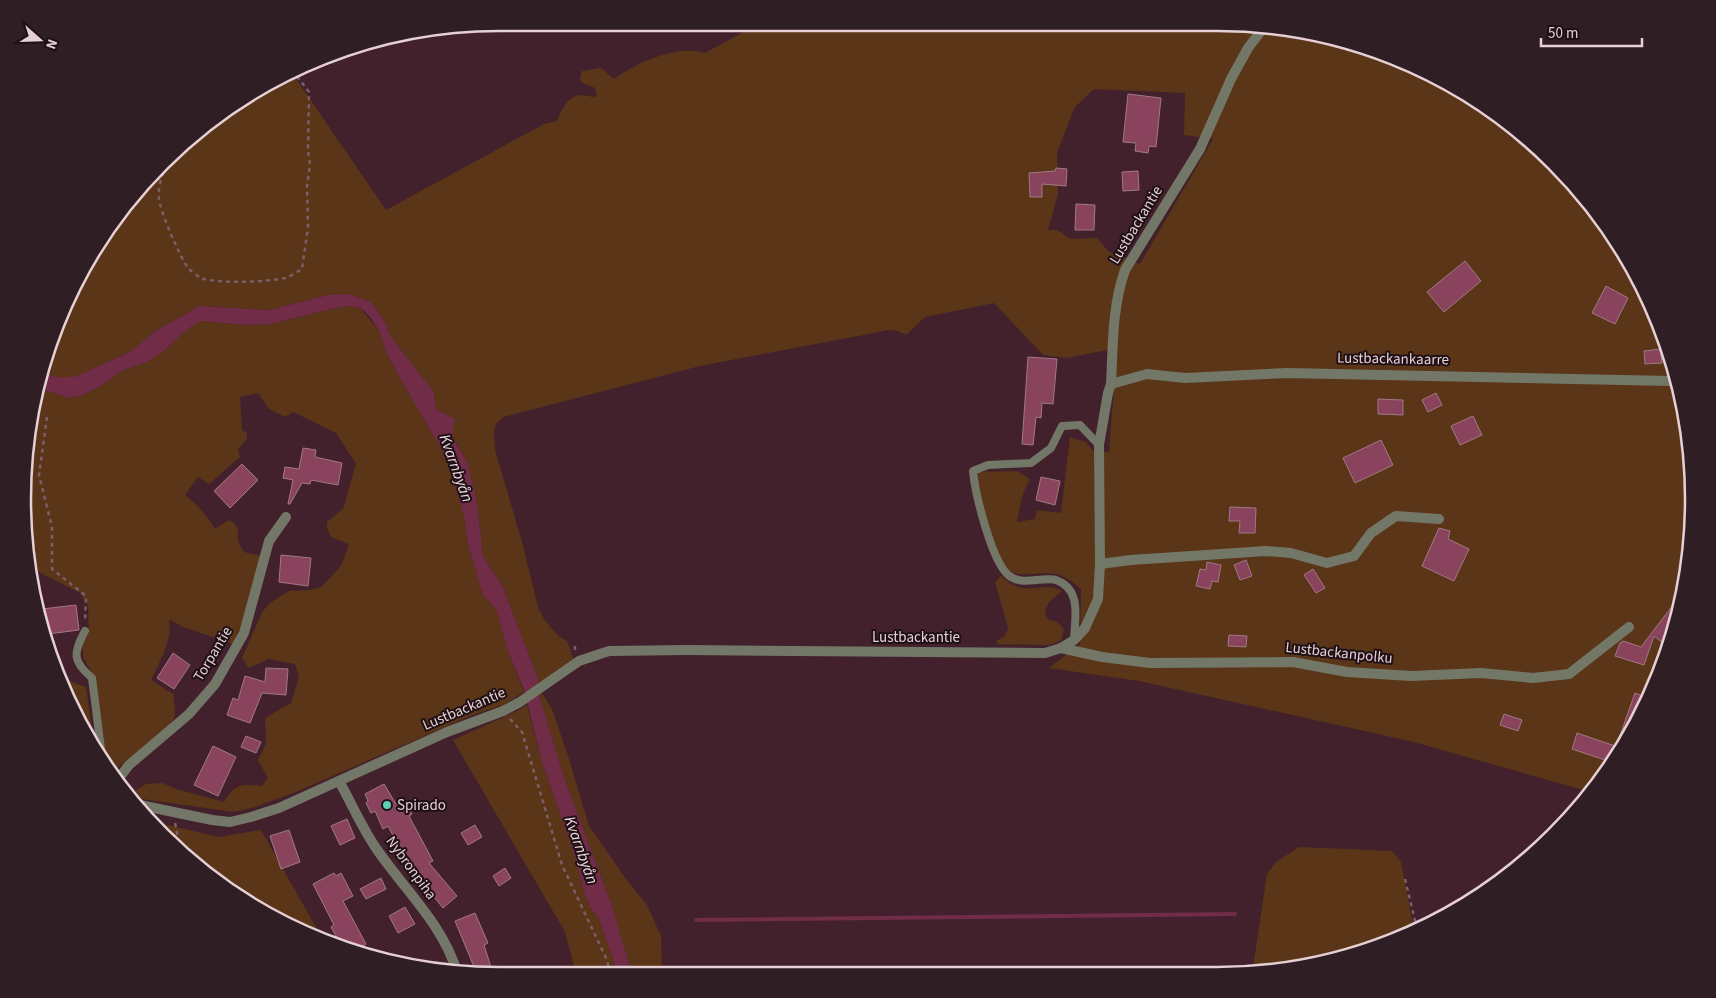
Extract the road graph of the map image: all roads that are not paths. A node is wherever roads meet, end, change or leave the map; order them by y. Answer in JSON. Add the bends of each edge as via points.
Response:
{"nodes":[{"id":1,"x":1259,"y":33,"type":"edge"},
{"id":2,"x":1670,"y":381,"type":"edge"},
{"id":3,"x":1111,"y":384,"type":"junction"},
{"id":4,"x":1099,"y":445,"type":"junction"},
{"id":5,"x":286,"y":517,"type":"dead end"},
{"id":6,"x":1439,"y":519,"type":"dead end"},
{"id":7,"x":1100,"y":564,"type":"junction"},
{"id":8,"x":1629,"y":627,"type":"dead end"},
{"id":9,"x":85,"y":631,"type":"road end"},
{"id":10,"x":1074,"y":640,"type":"junction"},
{"id":11,"x":1061,"y":648,"type":"junction"},
{"id":12,"x":100,"y":743,"type":"edge"},
{"id":13,"x":121,"y":775,"type":"edge"},
{"id":14,"x":339,"y":781,"type":"junction"},
{"id":15,"x":146,"y":806,"type":"edge"},
{"id":16,"x":455,"y":965,"type":"edge"}],
"edges":[{"from":1,"to":3,"type":"street","name":"Lustbackantie","via":[[1231,78],[1200,149],[1125,270],[1115,314]]},
{"from":2,"to":3,"type":"street","name":"Lustbackankaarre","via":[[1287,372],[1185,378],[1147,374]]},
{"from":3,"to":4,"type":"street","name":"Lustbackantie"},
{"from":4,"to":7,"type":"street","name":"Lustbackantie"},
{"from":4,"to":10,"type":"lane","via":[[1080,425],[1062,426],[1051,448],[1031,463],[988,465],[973,471],[974,488],[992,548],[1004,572],[1024,581],[1055,579],[1069,587],[1076,603]]},
{"from":5,"to":13,"type":"street","name":"Torpantie","via":[[269,541],[244,632],[215,684],[189,714]]},
{"from":6,"to":7,"type":"street","via":[[1396,516],[1371,533],[1354,556],[1327,563],[1291,553],[1266,551]]},
{"from":7,"to":10,"type":"street","name":"Lustbackantie","via":[[1098,599],[1086,628]]},
{"from":8,"to":11,"type":"street","name":"Lustbackanpolku","via":[[1569,674],[1533,678],[1481,673],[1411,676],[1347,672],[1293,662],[1150,663],[1102,658]]},
{"from":9,"to":12,"type":"lane","via":[[76,658],[92,678]]},
{"from":10,"to":11,"type":"street","name":"Lustbackantie"},
{"from":11,"to":14,"type":"street","name":"Lustbackantie","via":[[1045,653],[609,651],[579,661],[503,711],[447,732]]},
{"from":14,"to":15,"type":"street","name":"Lustbackantie","via":[[279,808],[230,822]]},
{"from":14,"to":16,"type":"street","name":"Nybronpiha","via":[[378,850],[432,921]]}]}
